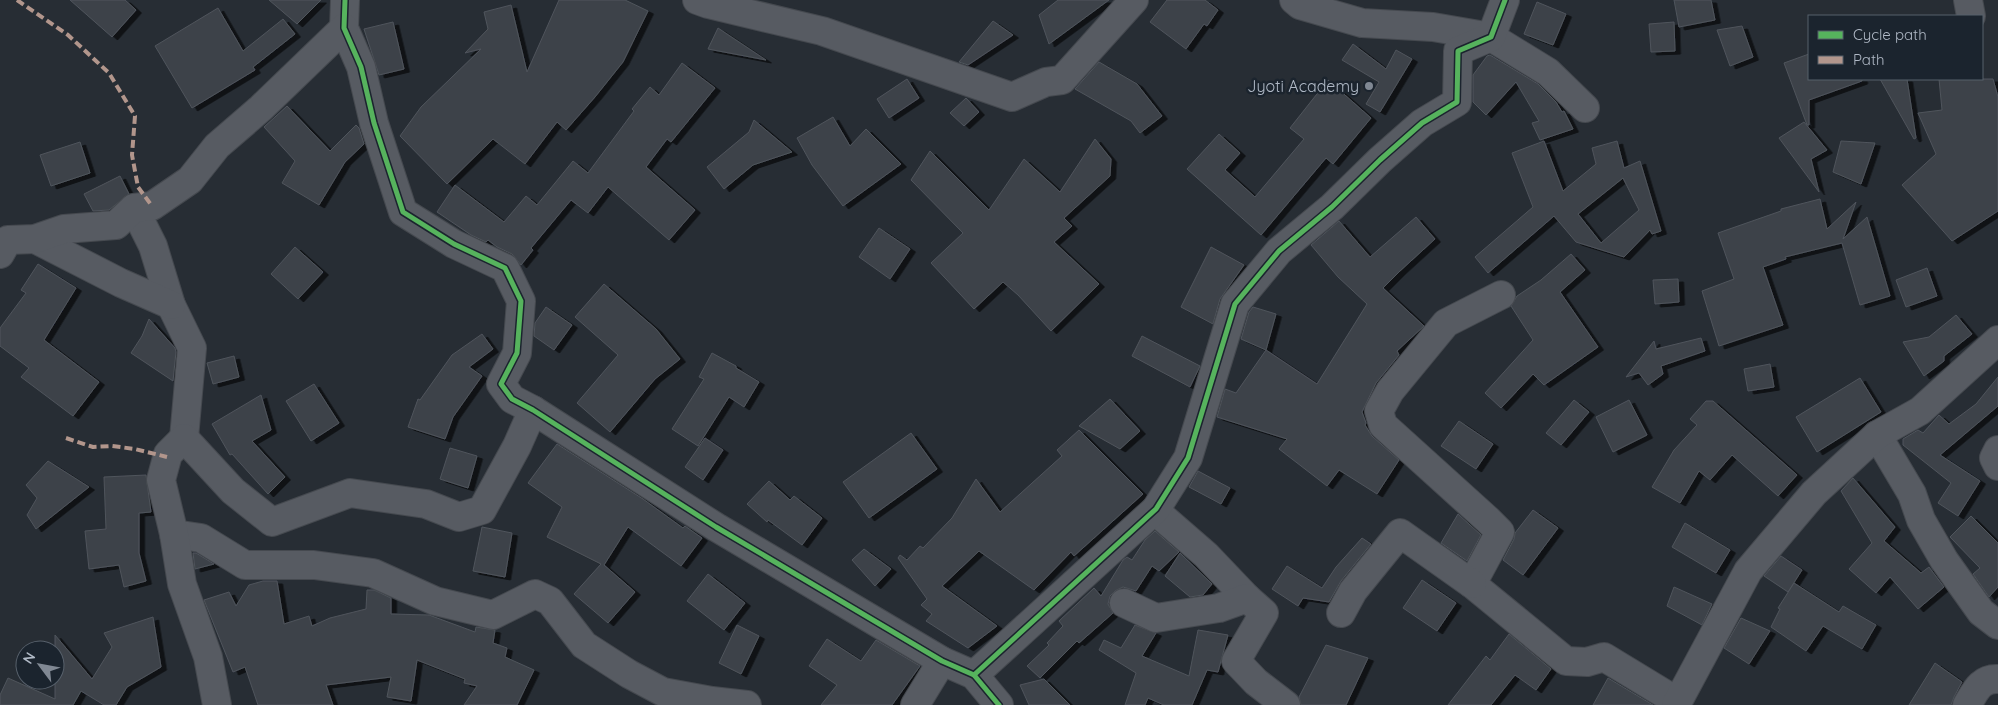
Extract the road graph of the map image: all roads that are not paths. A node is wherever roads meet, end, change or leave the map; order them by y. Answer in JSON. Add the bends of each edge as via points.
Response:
{"nodes":[{"id":1,"x":346,"y":0,"type":"edge"},
{"id":2,"x":697,"y":0,"type":"edge"},
{"id":3,"x":1134,"y":0,"type":"edge"},
{"id":4,"x":1294,"y":0,"type":"edge"},
{"id":5,"x":1505,"y":0,"type":"edge"},
{"id":6,"x":1968,"y":0,"type":"edge"},
{"id":7,"x":1971,"y":15,"type":"edge"},
{"id":8,"x":344,"y":28,"type":"junction"},
{"id":9,"x":1491,"y":37,"type":"junction"},
{"id":10,"x":1585,"y":108,"type":"dead end"},
{"id":11,"x":134,"y":208,"type":"junction"},
{"id":12,"x":11,"y":242,"type":"edge"},
{"id":13,"x":1501,"y":295,"type":"dead end"},
{"id":14,"x":171,"y":305,"type":"junction"},
{"id":15,"x":1998,"y":340,"type":"edge"},
{"id":16,"x":533,"y":410,"type":"junction"},
{"id":17,"x":1877,"y":435,"type":"junction"},
{"id":18,"x":184,"y":438,"type":"junction"},
{"id":19,"x":1998,"y":450,"type":"edge"},
{"id":20,"x":1998,"y":466,"type":"edge"},
{"id":21,"x":1156,"y":510,"type":"junction"},
{"id":22,"x":174,"y":534,"type":"junction"},
{"id":23,"x":1472,"y":584,"type":"junction"},
{"id":24,"x":1247,"y":598,"type":"junction"},
{"id":25,"x":1124,"y":603,"type":"dead end"},
{"id":26,"x":1341,"y":613,"type":"dead end"},
{"id":27,"x":1998,"y":626,"type":"edge"},
{"id":28,"x":942,"y":661,"type":"junction"},
{"id":29,"x":974,"y":675,"type":"junction"},
{"id":30,"x":1998,"y":679,"type":"edge"},
{"id":31,"x":1677,"y":703,"type":"edge"},
{"id":32,"x":217,"y":705,"type":"edge"},
{"id":33,"x":747,"y":705,"type":"edge"},
{"id":34,"x":915,"y":705,"type":"edge"},
{"id":35,"x":999,"y":705,"type":"edge"},
{"id":36,"x":1286,"y":705,"type":"edge"},
{"id":37,"x":1968,"y":705,"type":"edge"}],
"edges":[{"from":1,"to":8,"type":"street"},
{"from":2,"to":3,"type":"street","via":[[822,31],[1012,97],[1046,82],[1062,80]]},
{"from":4,"to":9,"type":"street","via":[[1300,5],[1362,23],[1433,27]]},
{"from":5,"to":9,"type":"street"},
{"from":6,"to":7,"type":"street"},
{"from":8,"to":11,"type":"street","via":[[262,108],[217,146],[190,180],[152,206]]},
{"from":8,"to":16,"type":"street","via":[[361,67],[374,122],[403,212],[454,244],[505,268],[521,301],[517,353],[501,384],[512,399]]},
{"from":9,"to":10,"type":"street","via":[[1548,72]]},
{"from":9,"to":21,"type":"street","via":[[1458,51],[1457,102],[1422,123],[1332,207],[1279,251],[1235,304],[1188,458]]},
{"from":11,"to":12,"type":"street","via":[[116,225],[64,229]]},
{"from":11,"to":14,"type":"street","via":[[153,246]]},
{"from":12,"to":14,"type":"street","via":[[113,279]]},
{"from":13,"to":23,"type":"street","via":[[1446,324],[1390,391],[1379,411],[1383,425],[1500,532]]},
{"from":14,"to":18,"type":"street","via":[[192,348]]},
{"from":15,"to":17,"type":"street","via":[[1920,411]]},
{"from":16,"to":18,"type":"street","via":[[482,510],[459,517],[426,504],[350,493],[272,522],[233,490]]},
{"from":16,"to":28,"type":"street","via":[[716,527]]},
{"from":17,"to":27,"type":"street","via":[[1912,494],[1921,520],[1944,560],[1981,612]]},
{"from":17,"to":31,"type":"street","via":[[1814,493],[1748,571]]},
{"from":18,"to":22,"type":"street","via":[[168,454],[161,480]]},
{"from":19,"to":20,"type":"street","via":[[1994,458]]},
{"from":21,"to":24,"type":"street","via":[[1206,554]]},
{"from":21,"to":29,"type":"street"},
{"from":22,"to":32,"type":"street","via":[[182,584],[208,657]]},
{"from":22,"to":33,"type":"street","via":[[201,538],[245,565],[314,565],[373,573],[435,601],[493,615],[535,594],[550,601],[584,645],[663,692]]},
{"from":23,"to":26,"type":"street","via":[[1400,533],[1353,591]]},
{"from":23,"to":31,"type":"street","via":[[1566,661],[1587,662],[1604,657]]},
{"from":24,"to":25,"type":"street","via":[[1220,608],[1156,618]]},
{"from":24,"to":36,"type":"street","via":[[1264,613],[1236,661],[1256,682]]},
{"from":28,"to":29,"type":"street"},
{"from":28,"to":34,"type":"street"},
{"from":29,"to":35,"type":"street"},
{"from":30,"to":37,"type":"street","via":[[1979,684]]}]}
